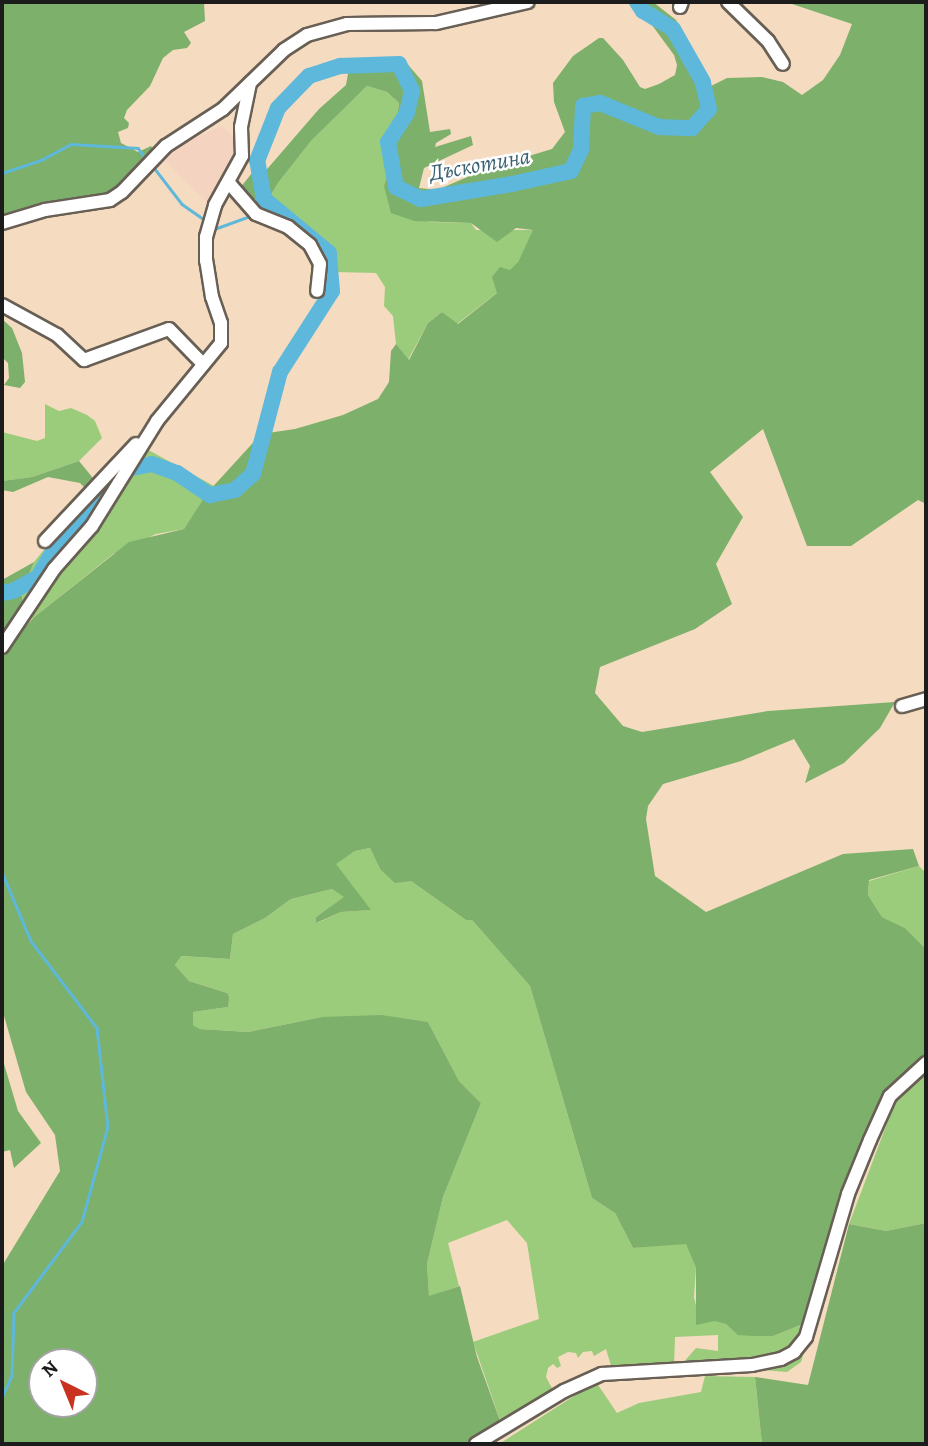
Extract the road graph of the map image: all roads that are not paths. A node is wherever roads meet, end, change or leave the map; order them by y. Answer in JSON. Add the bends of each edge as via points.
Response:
{"nodes":[{"id":1,"x":528,"y":2,"type":"edge"},
{"id":2,"x":727,"y":2,"type":"edge"},
{"id":3,"x":783,"y":64,"type":"dead end"},
{"id":4,"x":250,"y":83,"type":"junction"},
{"id":5,"x":223,"y":108,"type":"junction"},
{"id":6,"x":241,"y":127,"type":"junction"},
{"id":7,"x":229,"y":183,"type":"junction"},
{"id":8,"x":2,"y":223,"type":"edge"},
{"id":9,"x":317,"y":291,"type":"dead end"},
{"id":10,"x":2,"y":305,"type":"edge"},
{"id":11,"x":203,"y":364,"type":"junction"},
{"id":12,"x":157,"y":421,"type":"junction"},
{"id":13,"x":45,"y":541,"type":"dead end"},
{"id":14,"x":2,"y":647,"type":"edge"},
{"id":15,"x":926,"y":699,"type":"edge"},
{"id":16,"x":902,"y":706,"type":"dead end"},
{"id":17,"x":926,"y":1063,"type":"edge"},
{"id":18,"x":476,"y":1444,"type":"edge"}],
"edges":[{"from":1,"to":4,"type":"street","via":[[436,23],[347,24],[321,30],[296,41]]},
{"from":2,"to":3,"type":"street","via":[[768,41]]},
{"from":4,"to":5,"type":"street"},
{"from":4,"to":6,"type":"street"},
{"from":5,"to":6,"type":"street"},
{"from":5,"to":8,"type":"street","via":[[166,146],[110,200],[45,210]]},
{"from":6,"to":7,"type":"street","via":[[242,156]]},
{"from":7,"to":9,"type":"street","via":[[256,214],[288,227],[310,245],[320,264]]},
{"from":7,"to":11,"type":"street","via":[[215,205],[206,237],[206,261],[222,333],[217,351]]},
{"from":10,"to":11,"type":"street","via":[[50,330],[84,360],[169,329]]},
{"from":11,"to":12,"type":"street"},
{"from":12,"to":13,"type":"street"},
{"from":12,"to":14,"type":"street","via":[[92,526],[54,569]]},
{"from":15,"to":16,"type":"street"},
{"from":17,"to":18,"type":"street","via":[[890,1096],[848,1194],[807,1337],[794,1352],[752,1365],[602,1374],[564,1391]]}]}
